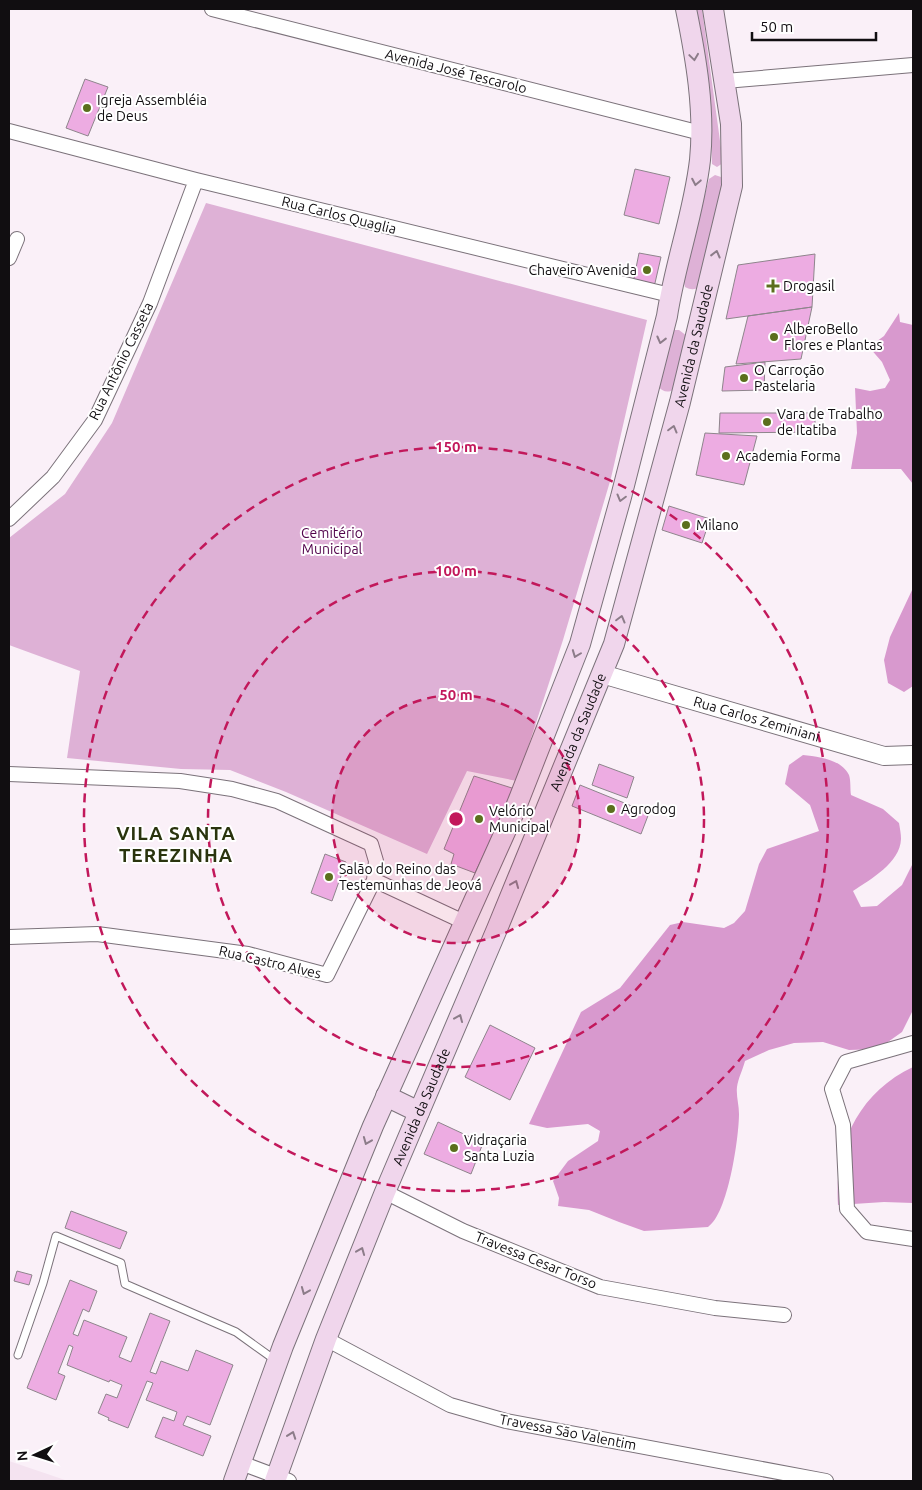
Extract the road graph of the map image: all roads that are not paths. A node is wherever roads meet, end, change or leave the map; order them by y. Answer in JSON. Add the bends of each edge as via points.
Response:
{"nodes":[{"id":1,"x":212,"y":9,"type":"edge"},
{"id":2,"x":686,"y":9,"type":"edge"},
{"id":3,"x":713,"y":9,"type":"edge"},
{"id":4,"x":913,"y":65,"type":"edge"},
{"id":5,"x":725,"y":81,"type":"junction"},
{"id":6,"x":9,"y":131,"type":"edge"},
{"id":7,"x":701,"y":133,"type":"junction"},
{"id":8,"x":196,"y":180,"type":"junction"},
{"id":9,"x":18,"y":239,"type":"dead end"},
{"id":10,"x":9,"y":258,"type":"edge"},
{"id":11,"x":670,"y":295,"type":"junction"},
{"id":12,"x":699,"y":324,"type":"junction"},
{"id":13,"x":647,"y":394,"type":"junction"},
{"id":14,"x":680,"y":402,"type":"junction"},
{"id":15,"x":633,"y":451,"type":"junction"},
{"id":16,"x":664,"y":464,"type":"junction"},
{"id":17,"x":9,"y":519,"type":"edge"},
{"id":18,"x":602,"y":674,"type":"junction"},
{"id":19,"x":913,"y":755,"type":"edge"},
{"id":20,"x":9,"y":774,"type":"edge"},
{"id":21,"x":374,"y":880,"type":"junction"},
{"id":22,"x":464,"y":922,"type":"junction"},
{"id":23,"x":9,"y":938,"type":"edge"},
{"id":24,"x":913,"y":1042,"type":"edge"},
{"id":25,"x":386,"y":1096,"type":"junction"},
{"id":26,"x":419,"y":1112,"type":"junction"},
{"id":27,"x":385,"y":1192,"type":"junction"},
{"id":28,"x":913,"y":1239,"type":"edge"},
{"id":29,"x":784,"y":1316,"type":"dead end"},
{"id":30,"x":326,"y":1339,"type":"junction"},
{"id":31,"x":18,"y":1355,"type":"dead end"},
{"id":32,"x":277,"y":1362,"type":"junction"},
{"id":33,"x":238,"y":1472,"type":"edge"},
{"id":34,"x":280,"y":1480,"type":"edge"},
{"id":35,"x":826,"y":1481,"type":"edge"}],
"edges":[{"from":1,"to":7,"type":"street","name":"Avenida José Tescarolo"},
{"from":2,"to":7,"type":"main road","one_way":true,"via":[[696,69]]},
{"from":3,"to":5,"type":"main road","name":"Avenida da Saudade"},
{"from":4,"to":5,"type":"street"},
{"from":12,"to":5,"type":"main road","name":"Avenida da Saudade","one_way":true,"via":[[732,186],[731,124]]},
{"from":6,"to":8,"type":"street","name":"Rua Carlos Quaglia"},
{"from":7,"to":11,"type":"main road","one_way":true,"via":[[697,181]]},
{"from":8,"to":11,"type":"street","name":"Rua Carlos Quaglia"},
{"from":8,"to":17,"type":"street","name":"Rua Antônio Casseta","via":[[150,303],[95,420],[54,477]]},
{"from":9,"to":10,"type":"street"},
{"from":11,"to":12,"type":"main road","via":[[684,302]]},
{"from":11,"to":13,"type":"main road","one_way":true,"via":[[668,316]]},
{"from":12,"to":14,"type":"main road","name":"Avenida da Saudade"},
{"from":13,"to":14,"type":"main road","via":[[658,402]]},
{"from":13,"to":15,"type":"main road"},
{"from":16,"to":14,"type":"main road","name":"Avenida da Saudade","one_way":true},
{"from":15,"to":16,"type":"main road","via":[[646,450],[656,454]]},
{"from":15,"to":22,"type":"main road","one_way":true,"via":[[580,644],[514,812]]},
{"from":18,"to":16,"type":"main road","name":"Avenida da Saudade","one_way":true,"via":[[614,644]]},
{"from":18,"to":19,"type":"street","name":"Rua Carlos Zeminiani","via":[[884,756]]},
{"from":26,"to":18,"type":"main road","name":"Avenida da Saudade","one_way":true},
{"from":20,"to":21,"type":"street","via":[[180,781],[232,788],[277,801],[371,844],[376,861]]},
{"from":21,"to":22,"type":"street"},
{"from":21,"to":23,"type":"street","name":"Rua Castro Alves","via":[[327,975],[248,954],[126,937],[97,934]]},
{"from":22,"to":25,"type":"main road"},
{"from":24,"to":28,"type":"street","via":[[846,1062],[832,1090],[843,1125],[847,1209],[867,1232]]},
{"from":25,"to":26,"type":"main road"},
{"from":25,"to":32,"type":"main road","one_way":true},
{"from":26,"to":27,"type":"main road","name":"Avenida da Saudade"},
{"from":27,"to":29,"type":"street","name":"Travessa Cesar Torso","via":[[463,1231],[600,1287],[715,1308]]},
{"from":30,"to":27,"type":"main road","name":"Avenida da Saudade","one_way":true},
{"from":34,"to":30,"type":"main road","name":"Avenida da Saudade","one_way":true},
{"from":30,"to":35,"type":"street","name":"Travessa São Valentim","via":[[450,1405],[506,1421]]},
{"from":31,"to":32,"type":"lane","via":[[56,1236],[121,1263],[125,1284],[236,1332]]},
{"from":32,"to":33,"type":"main road"},
{"from":33,"to":34,"type":"street"}]}
